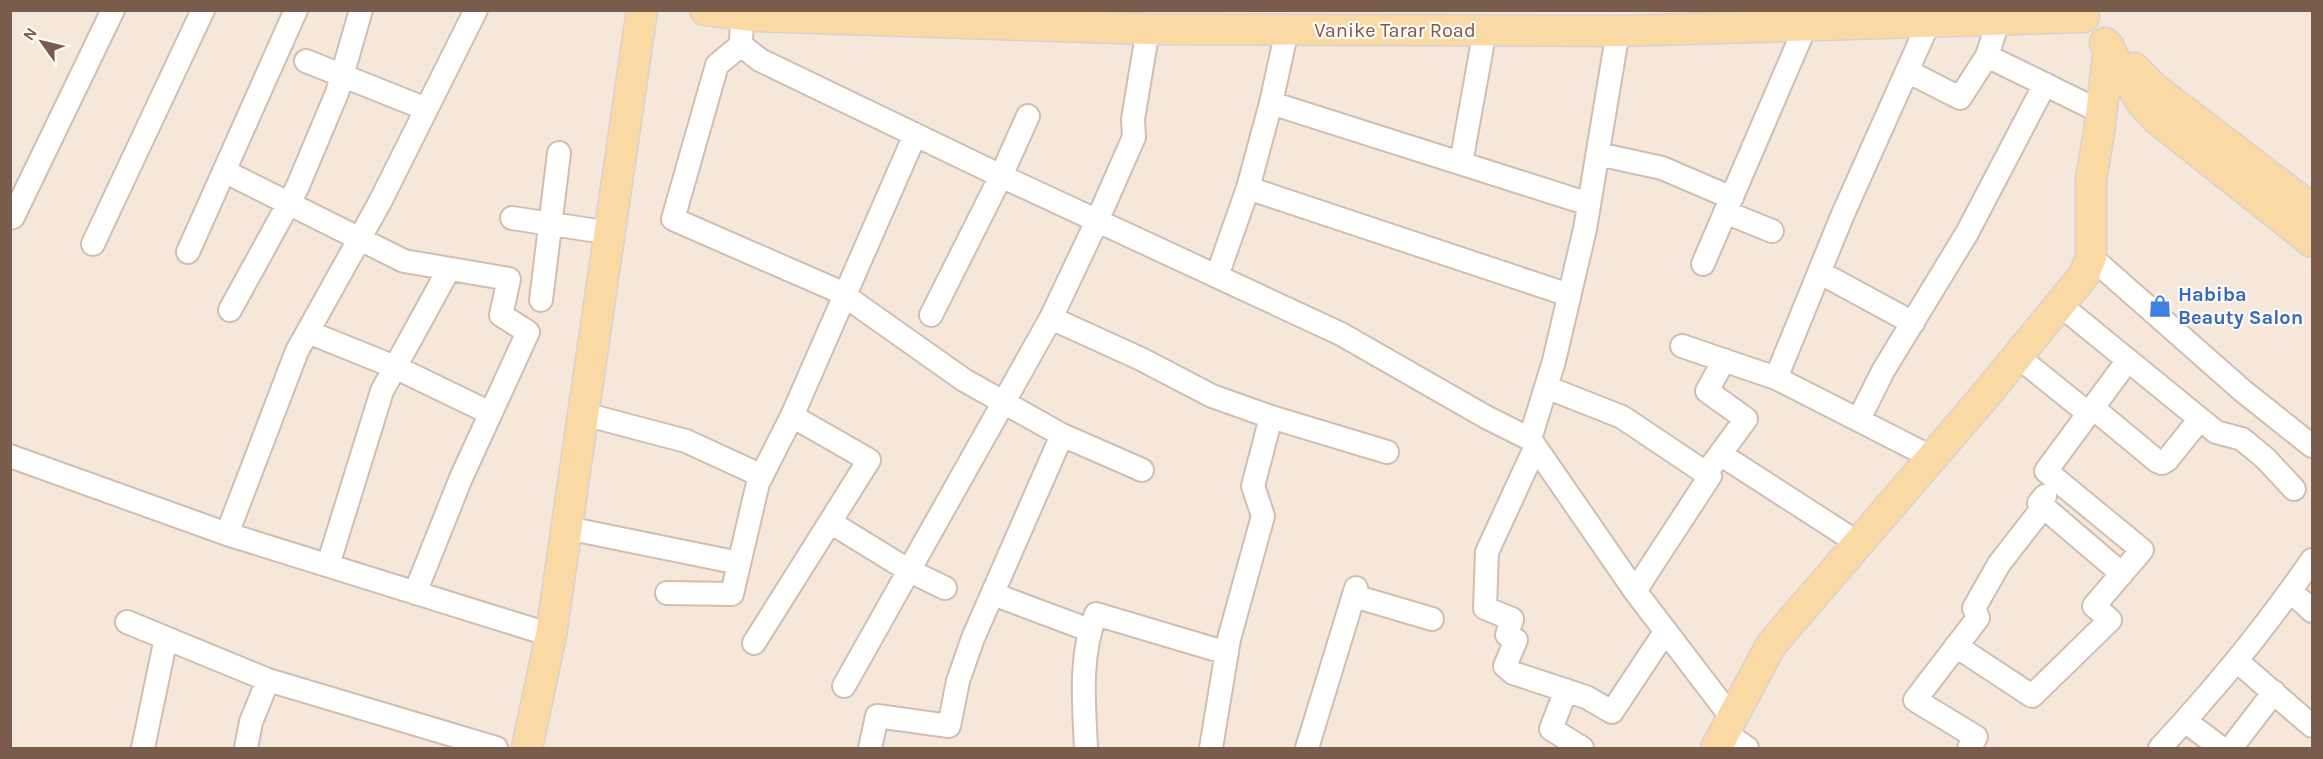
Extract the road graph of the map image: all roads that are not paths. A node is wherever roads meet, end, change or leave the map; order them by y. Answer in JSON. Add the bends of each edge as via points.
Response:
{"nodes":[{"id":1,"x":113,"y":10,"type":"edge"},
{"id":2,"x":203,"y":10,"type":"edge"},
{"id":3,"x":296,"y":10,"type":"edge"},
{"id":4,"x":361,"y":10,"type":"edge"},
{"id":5,"x":476,"y":10,"type":"edge"},
{"id":6,"x":642,"y":10,"type":"edge"},
{"id":7,"x":705,"y":10,"type":"edge"},
{"id":8,"x":2085,"y":13,"type":"edge"},
{"id":9,"x":746,"y":14,"type":"edge"},
{"id":10,"x":826,"y":15,"type":"edge"},
{"id":11,"x":1109,"y":19,"type":"edge"},
{"id":12,"x":1235,"y":20,"type":"edge"},
{"id":13,"x":1324,"y":20,"type":"edge"},
{"id":14,"x":1999,"y":20,"type":"junction"},
{"id":15,"x":1929,"y":22,"type":"junction"},
{"id":16,"x":1615,"y":24,"type":"edge"},
{"id":17,"x":1806,"y":25,"type":"junction"},
{"id":18,"x":1148,"y":29,"type":"junction"},
{"id":19,"x":1287,"y":30,"type":"junction"},
{"id":20,"x":1485,"y":30,"type":"junction"},
{"id":21,"x":741,"y":45,"type":"junction"},
{"id":22,"x":2109,"y":47,"type":"junction"},
{"id":23,"x":1987,"y":56,"type":"junction"},
{"id":24,"x":306,"y":61,"type":"dead end"},
{"id":25,"x":1907,"y":71,"type":"junction"},
{"id":26,"x":342,"y":75,"type":"junction"},
{"id":27,"x":2044,"y":84,"type":"junction"},
{"id":28,"x":1271,"y":103,"type":"junction"},
{"id":29,"x":426,"y":109,"type":"junction"},
{"id":30,"x":1028,"y":116,"type":"dead end"},
{"id":31,"x":2157,"y":119,"type":"junction"},
{"id":32,"x":2100,"y":122,"type":"junction"},
{"id":33,"x":915,"y":135,"type":"junction"},
{"id":34,"x":559,"y":153,"type":"dead end"},
{"id":35,"x":1598,"y":154,"type":"junction"},
{"id":36,"x":1461,"y":163,"type":"junction"},
{"id":37,"x":224,"y":171,"type":"junction"},
{"id":38,"x":1001,"y":177,"type":"junction"},
{"id":39,"x":1248,"y":188,"type":"junction"},
{"id":40,"x":288,"y":203,"type":"junction"},
{"id":41,"x":1589,"y":204,"type":"junction"},
{"id":42,"x":1728,"y":205,"type":"junction"},
{"id":43,"x":2313,"y":209,"type":"edge"},
{"id":44,"x":10,"y":218,"type":"edge"},
{"id":45,"x":512,"y":218,"type":"dead end"},
{"id":46,"x":1097,"y":221,"type":"junction"},
{"id":47,"x":551,"y":223,"type":"junction"},
{"id":48,"x":1772,"y":231,"type":"dead end"},
{"id":49,"x":611,"y":232,"type":"junction"},
{"id":50,"x":360,"y":237,"type":"junction"},
{"id":51,"x":2313,"y":242,"type":"edge"},
{"id":52,"x":93,"y":244,"type":"dead end"},
{"id":53,"x":188,"y":252,"type":"dead end"},
{"id":54,"x":2091,"y":257,"type":"junction"},
{"id":55,"x":1703,"y":264,"type":"dead end"},
{"id":56,"x":450,"y":269,"type":"junction"},
{"id":57,"x":1820,"y":272,"type":"junction"},
{"id":58,"x":1217,"y":276,"type":"junction"},
{"id":59,"x":1569,"y":295,"type":"junction"},
{"id":60,"x":845,"y":296,"type":"junction"},
{"id":61,"x":541,"y":300,"type":"dead end"},
{"id":62,"x":2059,"y":304,"type":"junction"},
{"id":63,"x":230,"y":310,"type":"dead end"},
{"id":64,"x":931,"y":315,"type":"dead end"},
{"id":65,"x":1052,"y":318,"type":"junction"},
{"id":66,"x":1912,"y":323,"type":"junction"},
{"id":67,"x":308,"y":332,"type":"junction"},
{"id":68,"x":1682,"y":346,"type":"dead end"},
{"id":69,"x":2017,"y":356,"type":"junction"},
{"id":70,"x":1724,"y":360,"type":"junction"},
{"id":71,"x":2128,"y":360,"type":"junction"},
{"id":72,"x":395,"y":367,"type":"junction"},
{"id":73,"x":1776,"y":378,"type":"junction"},
{"id":74,"x":1546,"y":387,"type":"junction"},
{"id":75,"x":1004,"y":403,"type":"junction"},
{"id":76,"x":2091,"y":411,"type":"junction"},
{"id":77,"x":490,"y":412,"type":"junction"},
{"id":78,"x":584,"y":414,"type":"junction"},
{"id":79,"x":792,"y":416,"type":"junction"},
{"id":80,"x":1271,"y":417,"type":"junction"},
{"id":81,"x":1858,"y":419,"type":"junction"},
{"id":82,"x":2200,"y":419,"type":"junction"},
{"id":83,"x":1062,"y":435,"type":"junction"},
{"id":84,"x":1532,"y":443,"type":"junction"},
{"id":85,"x":2313,"y":447,"type":"edge"},
{"id":86,"x":1388,"y":452,"type":"dead end"},
{"id":87,"x":1720,"y":454,"type":"junction"},
{"id":88,"x":10,"y":456,"type":"edge"},
{"id":89,"x":1931,"y":457,"type":"junction"},
{"id":90,"x":1142,"y":470,"type":"dead end"},
{"id":91,"x":1706,"y":473,"type":"junction"},
{"id":92,"x":762,"y":476,"type":"junction"},
{"id":93,"x":2057,"y":481,"type":"junction"},
{"id":94,"x":2294,"y":489,"type":"dead end"},
{"id":95,"x":2044,"y":506,"type":"junction"},
{"id":96,"x":830,"y":522,"type":"junction"},
{"id":97,"x":567,"y":528,"type":"junction"},
{"id":98,"x":227,"y":534,"type":"junction"},
{"id":99,"x":1858,"y":543,"type":"junction"},
{"id":100,"x":2313,"y":560,"type":"edge"},
{"id":101,"x":739,"y":563,"type":"junction"},
{"id":102,"x":328,"y":565,"type":"junction"},
{"id":103,"x":909,"y":570,"type":"junction"},
{"id":104,"x":2122,"y":574,"type":"junction"},
{"id":105,"x":945,"y":588,"type":"dead end"},
{"id":106,"x":1635,"y":591,"type":"junction"},
{"id":107,"x":2291,"y":591,"type":"junction"},
{"id":108,"x":415,"y":593,"type":"junction"},
{"id":109,"x":667,"y":593,"type":"dead end"},
{"id":110,"x":993,"y":594,"type":"junction"},
{"id":111,"x":2313,"y":611,"type":"edge"},
{"id":112,"x":1432,"y":619,"type":"dead end"},
{"id":113,"x":127,"y":622,"type":"dead end"},
{"id":114,"x":1089,"y":630,"type":"junction"},
{"id":115,"x":1665,"y":632,"type":"junction"},
{"id":116,"x":551,"y":636,"type":"junction"},
{"id":117,"x":166,"y":638,"type":"junction"},
{"id":118,"x":754,"y":643,"type":"dead end"},
{"id":119,"x":1956,"y":646,"type":"junction"},
{"id":120,"x":1227,"y":653,"type":"junction"},
{"id":121,"x":2237,"y":661,"type":"junction"},
{"id":122,"x":268,"y":680,"type":"junction"},
{"id":123,"x":844,"y":686,"type":"dead end"},
{"id":124,"x":1566,"y":690,"type":"junction"},
{"id":125,"x":2274,"y":692,"type":"junction"},
{"id":126,"x":2186,"y":721,"type":"junction"},
{"id":127,"x":2313,"y":726,"type":"edge"},
{"id":128,"x":1730,"y":737,"type":"edge"},
{"id":129,"x":143,"y":748,"type":"edge"},
{"id":130,"x":246,"y":748,"type":"edge"},
{"id":131,"x":496,"y":748,"type":"edge"},
{"id":132,"x":527,"y":748,"type":"edge"},
{"id":133,"x":870,"y":748,"type":"edge"},
{"id":134,"x":1086,"y":748,"type":"edge"},
{"id":135,"x":1211,"y":748,"type":"edge"},
{"id":136,"x":1307,"y":748,"type":"edge"},
{"id":137,"x":1582,"y":748,"type":"edge"},
{"id":138,"x":1969,"y":748,"type":"edge"},
{"id":139,"x":2160,"y":748,"type":"edge"},
{"id":140,"x":2221,"y":748,"type":"edge"},
{"id":141,"x":2231,"y":748,"type":"edge"}],
"edges":[{"from":1,"to":44,"type":"street"},
{"from":2,"to":52,"type":"street"},
{"from":3,"to":37,"type":"street"},
{"from":4,"to":26,"type":"street"},
{"from":5,"to":29,"type":"street"},
{"from":6,"to":49,"type":"main road"},
{"from":7,"to":9,"type":"main road","name":"Vanike Tarar Road"},
{"from":8,"to":14,"type":"main road","name":"Vanike Tarar Road"},
{"from":8,"to":22,"type":"main road"},
{"from":8,"to":43,"type":"main road","via":[[2154,88]]},
{"from":9,"to":10,"type":"main road","name":"Vanike Tarar Road"},
{"from":9,"to":21,"type":"street"},
{"from":10,"to":11,"type":"main road","name":"Vanike Tarar Road"},
{"from":11,"to":18,"type":"main road","name":"Vanike Tarar Road"},
{"from":12,"to":18,"type":"main road","name":"Vanike Tarar Road"},
{"from":12,"to":19,"type":"main road","name":"Vanike Tarar Road"},
{"from":13,"to":19,"type":"main road","name":"Vanike Tarar Road"},
{"from":13,"to":20,"type":"main road","name":"Vanike Tarar Road"},
{"from":14,"to":15,"type":"main road","name":"Vanike Tarar Road"},
{"from":14,"to":23,"type":"street"},
{"from":15,"to":17,"type":"main road","name":"Vanike Tarar Road"},
{"from":15,"to":25,"type":"street"},
{"from":16,"to":17,"type":"main road","name":"Vanike Tarar Road"},
{"from":16,"to":20,"type":"main road","name":"Vanike Tarar Road"},
{"from":16,"to":35,"type":"street"},
{"from":17,"to":42,"type":"street"},
{"from":18,"to":46,"type":"street","via":[[1133,119],[1134,137]]},
{"from":19,"to":28,"type":"street"},
{"from":20,"to":36,"type":"street"},
{"from":21,"to":33,"type":"street","via":[[760,60]]},
{"from":21,"to":60,"type":"street","via":[[717,65],[673,219]]},
{"from":22,"to":31,"type":"main road","via":[[2142,104]]},
{"from":22,"to":32,"type":"main road"},
{"from":23,"to":25,"type":"street","via":[[1960,98]]},
{"from":23,"to":27,"type":"street"},
{"from":24,"to":26,"type":"street"},
{"from":25,"to":57,"type":"street"},
{"from":26,"to":29,"type":"street"},
{"from":26,"to":40,"type":"street"},
{"from":27,"to":32,"type":"street"},
{"from":27,"to":66,"type":"street","via":[[1967,233]]},
{"from":28,"to":36,"type":"street"},
{"from":28,"to":39,"type":"street"},
{"from":29,"to":50,"type":"street"},
{"from":30,"to":38,"type":"street"},
{"from":31,"to":32,"type":"main road","via":[[2133,113]]},
{"from":31,"to":51,"type":"main road"},
{"from":32,"to":54,"type":"main road","via":[[2091,180]]},
{"from":33,"to":38,"type":"street"},
{"from":33,"to":60,"type":"street"},
{"from":34,"to":47,"type":"street"},
{"from":35,"to":41,"type":"street"},
{"from":35,"to":42,"type":"street","via":[[1662,168]]},
{"from":36,"to":41,"type":"street"},
{"from":37,"to":40,"type":"street"},
{"from":37,"to":53,"type":"street"},
{"from":38,"to":46,"type":"street"},
{"from":38,"to":64,"type":"street"},
{"from":39,"to":58,"type":"street"},
{"from":39,"to":59,"type":"street"},
{"from":40,"to":50,"type":"street"},
{"from":40,"to":63,"type":"street"},
{"from":41,"to":59,"type":"street"},
{"from":42,"to":48,"type":"street"},
{"from":42,"to":55,"type":"street"},
{"from":45,"to":47,"type":"street"},
{"from":46,"to":58,"type":"street"},
{"from":46,"to":65,"type":"street"},
{"from":47,"to":49,"type":"street"},
{"from":47,"to":61,"type":"street"},
{"from":49,"to":78,"type":"main road"},
{"from":50,"to":56,"type":"street","via":[[405,261]]},
{"from":50,"to":67,"type":"street"},
{"from":54,"to":62,"type":"main road","via":[[2084,275]]},
{"from":54,"to":85,"type":"street"},
{"from":56,"to":72,"type":"street"},
{"from":56,"to":77,"type":"street","via":[[509,279],[501,315],[528,332]]},
{"from":57,"to":66,"type":"street"},
{"from":57,"to":73,"type":"street"},
{"from":58,"to":84,"type":"street","via":[[1341,334]]},
{"from":59,"to":74,"type":"street"},
{"from":60,"to":75,"type":"street","via":[[964,380]]},
{"from":60,"to":79,"type":"street"},
{"from":62,"to":69,"type":"main road"},
{"from":62,"to":71,"type":"street"},
{"from":65,"to":75,"type":"street"},
{"from":65,"to":80,"type":"street","via":[[1212,396]]},
{"from":66,"to":81,"type":"street"},
{"from":67,"to":72,"type":"street"},
{"from":67,"to":98,"type":"street","via":[[297,351]]},
{"from":68,"to":70,"type":"street"},
{"from":69,"to":76,"type":"street"},
{"from":69,"to":89,"type":"main road"},
{"from":70,"to":73,"type":"street"},
{"from":70,"to":87,"type":"street","via":[[1707,391],[1746,419]]},
{"from":71,"to":76,"type":"street"},
{"from":71,"to":82,"type":"street"},
{"from":72,"to":77,"type":"street"},
{"from":72,"to":102,"type":"street","via":[[382,391]]},
{"from":73,"to":81,"type":"street"},
{"from":74,"to":84,"type":"street"},
{"from":74,"to":91,"type":"street","via":[[1622,417]]},
{"from":75,"to":83,"type":"street"},
{"from":75,"to":103,"type":"street"},
{"from":76,"to":82,"type":"street","via":[[2162,462]]},
{"from":76,"to":93,"type":"street","via":[[2046,471]]},
{"from":77,"to":108,"type":"street"},
{"from":78,"to":92,"type":"street","via":[[686,441]]},
{"from":78,"to":97,"type":"main road"},
{"from":79,"to":92,"type":"street"},
{"from":79,"to":96,"type":"street","via":[[869,460]]},
{"from":80,"to":86,"type":"street"},
{"from":80,"to":120,"type":"street","via":[[1253,486],[1263,516]]},
{"from":81,"to":89,"type":"street"},
{"from":82,"to":94,"type":"street","via":[[2216,432],[2242,439]]},
{"from":83,"to":90,"type":"street"},
{"from":83,"to":110,"type":"street"},
{"from":84,"to":106,"type":"street"},
{"from":84,"to":124,"type":"street","via":[[1487,552],[1485,608],[1512,620],[1507,635],[1516,640],[1505,666],[1513,673]]},
{"from":87,"to":91,"type":"street"},
{"from":87,"to":99,"type":"street"},
{"from":88,"to":98,"type":"street"},
{"from":89,"to":99,"type":"main road"},
{"from":91,"to":106,"type":"street","via":[[1710,476]]},
{"from":92,"to":101,"type":"street"},
{"from":93,"to":95,"type":"street","via":[[2039,503]]},
{"from":93,"to":104,"type":"street","via":[[2142,550]]},
{"from":95,"to":104,"type":"street"},
{"from":95,"to":119,"type":"street","via":[[1999,564],[1974,608],[1978,618]]},
{"from":96,"to":103,"type":"street"},
{"from":96,"to":118,"type":"street"},
{"from":97,"to":101,"type":"street"},
{"from":97,"to":116,"type":"main road"},
{"from":98,"to":102,"type":"street"},
{"from":99,"to":128,"type":"main road","via":[[1772,645]]},
{"from":100,"to":107,"type":"street"},
{"from":101,"to":109,"type":"street","via":[[732,594]]},
{"from":102,"to":108,"type":"street"},
{"from":103,"to":105,"type":"street"},
{"from":103,"to":123,"type":"street"},
{"from":104,"to":119,"type":"street","via":[[2094,606],[2110,620],[2032,696]]},
{"from":106,"to":115,"type":"street"},
{"from":107,"to":111,"type":"street"},
{"from":107,"to":121,"type":"street"},
{"from":108,"to":116,"type":"street"},
{"from":110,"to":114,"type":"street"},
{"from":110,"to":133,"type":"street","via":[[958,681],[949,726],[877,716]]},
{"from":112,"to":136,"type":"street","via":[[1355,592]]},
{"from":113,"to":117,"type":"street"},
{"from":114,"to":120,"type":"street","via":[[1096,614]]},
{"from":114,"to":134,"type":"street"},
{"from":115,"to":124,"type":"street","via":[[1612,712]]},
{"from":115,"to":128,"type":"street"},
{"from":116,"to":132,"type":"main road"},
{"from":117,"to":122,"type":"street"},
{"from":117,"to":129,"type":"street"},
{"from":119,"to":138,"type":"street","via":[[1915,700],[1976,737]]},
{"from":120,"to":135,"type":"street"},
{"from":121,"to":125,"type":"street"},
{"from":121,"to":126,"type":"street"},
{"from":122,"to":130,"type":"street","via":[[251,722]]},
{"from":122,"to":131,"type":"street"},
{"from":124,"to":137,"type":"street","via":[[1551,729]]},
{"from":125,"to":127,"type":"street"},
{"from":125,"to":141,"type":"street"},
{"from":126,"to":139,"type":"street"},
{"from":126,"to":140,"type":"street"}]}
